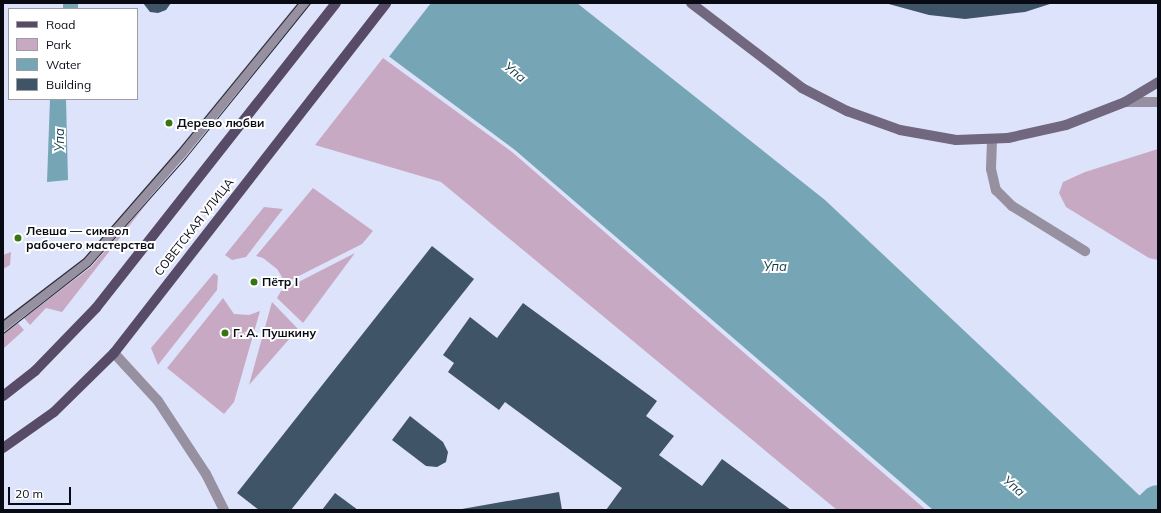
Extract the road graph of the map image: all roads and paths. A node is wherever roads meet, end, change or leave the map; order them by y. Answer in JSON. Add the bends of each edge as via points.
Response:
{"nodes":[{"id":1,"x":304,"y":3,"type":"edge"},
{"id":2,"x":336,"y":3,"type":"edge"},
{"id":3,"x":386,"y":3,"type":"edge"},
{"id":4,"x":691,"y":3,"type":"edge"},
{"id":5,"x":1158,"y":82,"type":"edge"},
{"id":6,"x":1125,"y":102,"type":"junction"},
{"id":7,"x":1158,"y":102,"type":"edge"},
{"id":8,"x":992,"y":140,"type":"junction"},
{"id":9,"x":1085,"y":251,"type":"dead end"},
{"id":10,"x":3,"y":326,"type":"edge"},
{"id":11,"x":114,"y":353,"type":"junction"},
{"id":12,"x":3,"y":396,"type":"edge"},
{"id":13,"x":3,"y":448,"type":"edge"},
{"id":14,"x":224,"y":510,"type":"edge"}],
"edges":[{"from":1,"to":10,"type":"street","via":[[233,92],[87,262]]},
{"from":2,"to":12,"type":"main road","via":[[96,308],[35,371]]},
{"from":3,"to":11,"type":"main road","name":"СОВЕТСКАЯ УЛИЦА"},
{"from":4,"to":8,"type":"main road","via":[[802,88],[842,109],[900,130],[956,140]]},
{"from":5,"to":6,"type":"main road"},
{"from":6,"to":7,"type":"street"},
{"from":6,"to":8,"type":"main road","via":[[1066,124]]},
{"from":8,"to":9,"type":"street","via":[[992,169],[996,190],[1012,206]]},
{"from":11,"to":13,"type":"main road","name":"СОВЕТСКАЯ УЛИЦА","via":[[54,412]]},
{"from":11,"to":14,"type":"street","via":[[158,401],[206,474]]}]}
